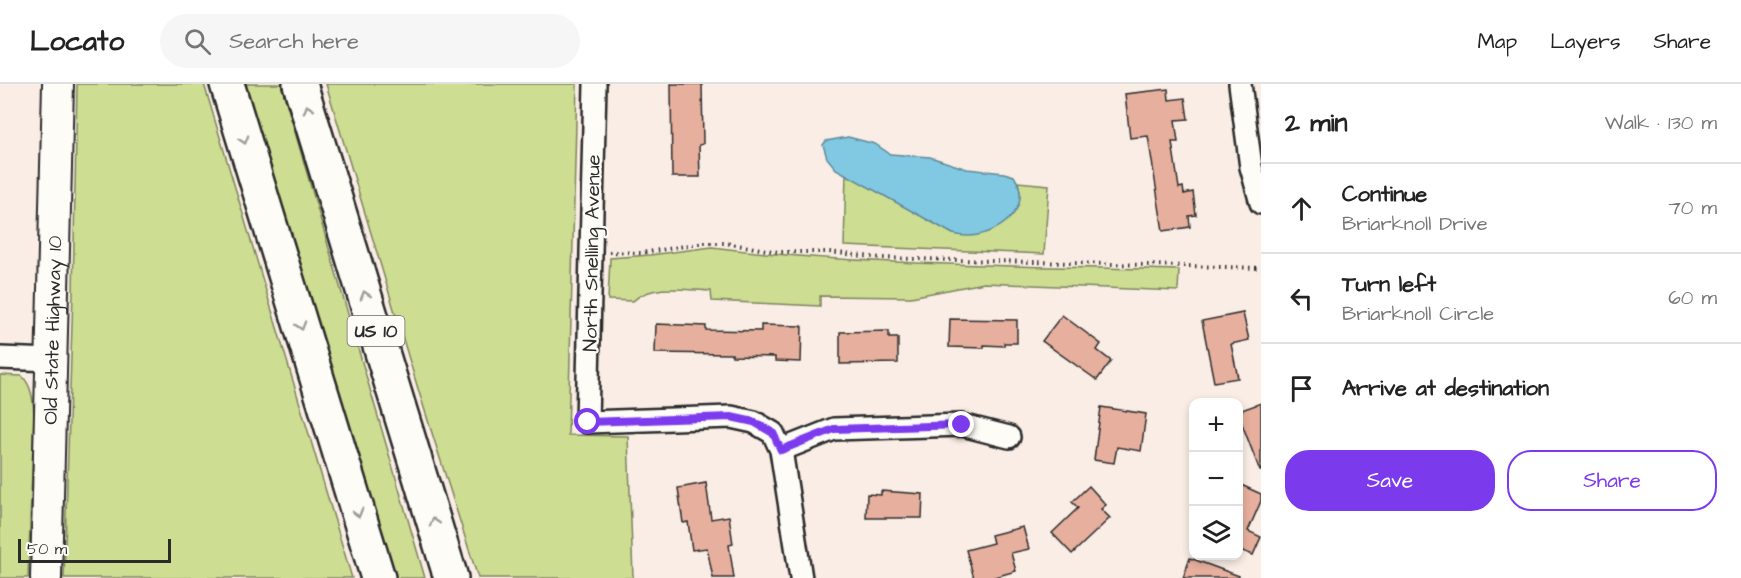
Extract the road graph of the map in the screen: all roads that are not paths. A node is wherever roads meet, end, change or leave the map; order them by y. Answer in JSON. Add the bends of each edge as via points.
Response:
{"nodes":[{"id":1,"x":58,"y":84,"type":"edge"},
{"id":2,"x":227,"y":84,"type":"edge"},
{"id":3,"x":300,"y":84,"type":"edge"},
{"id":4,"x":595,"y":84,"type":"edge"},
{"id":5,"x":1239,"y":84,"type":"edge"},
{"id":6,"x":1253,"y":124,"type":"edge"},
{"id":7,"x":1261,"y":203,"type":"edge"},
{"id":8,"x":0,"y":358,"type":"edge"},
{"id":9,"x":52,"y":360,"type":"junction"},
{"id":10,"x":1010,"y":437,"type":"dead end"},
{"id":11,"x":781,"y":450,"type":"junction"},
{"id":12,"x":46,"y":578,"type":"edge"},
{"id":13,"x":378,"y":578,"type":"edge"},
{"id":14,"x":451,"y":578,"type":"edge"},
{"id":15,"x":801,"y":578,"type":"edge"}],
"edges":[{"from":1,"to":9,"type":"street","name":"Old State Highway 10"},
{"from":2,"to":13,"type":"highway","one_way":true},
{"from":14,"to":3,"type":"highway","number":"US 10","one_way":true},
{"from":4,"to":11,"type":"street","name":"North Snelling Avenue","via":[[588,422],[731,417],[754,422],[773,433]]},
{"from":5,"to":6,"type":"street"},
{"from":6,"to":7,"type":"street","via":[[1251,167]]},
{"from":8,"to":9,"type":"street"},
{"from":9,"to":12,"type":"street","name":"Old State Highway 10"},
{"from":10,"to":11,"type":"street","via":[[962,425],[834,429]]},
{"from":11,"to":15,"type":"street"}]}
